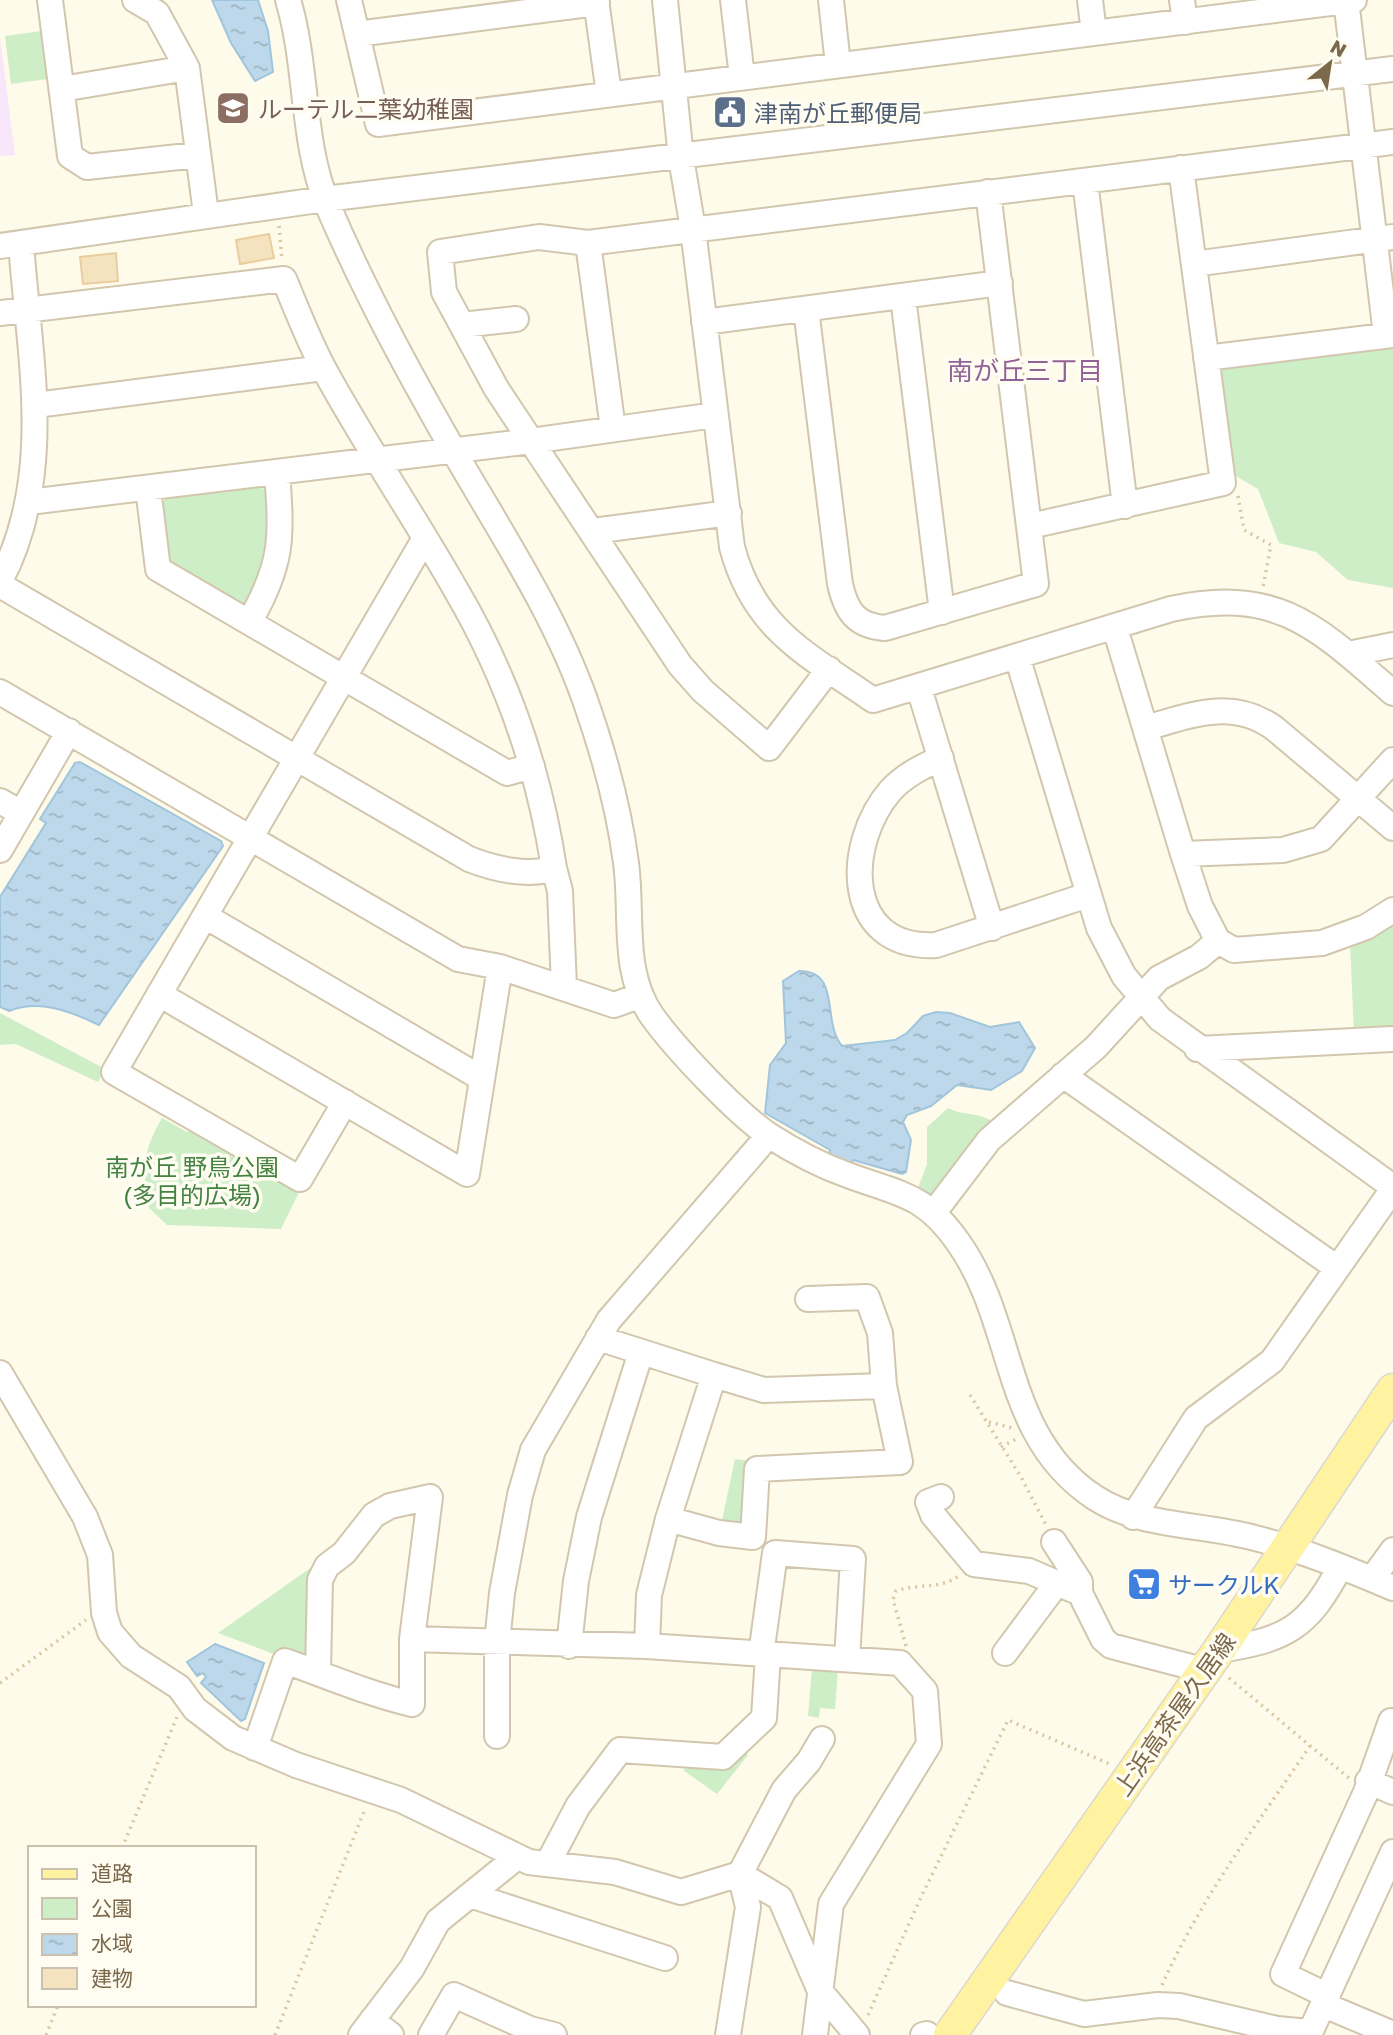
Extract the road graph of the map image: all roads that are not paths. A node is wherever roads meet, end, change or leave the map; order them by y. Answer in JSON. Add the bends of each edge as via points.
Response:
{"nodes":[{"id":1,"x":50,"y":0,"type":"edge"},
{"id":2,"x":135,"y":0,"type":"edge"},
{"id":3,"x":288,"y":0,"type":"edge"},
{"id":4,"x":349,"y":0,"type":"edge"},
{"id":5,"x":665,"y":0,"type":"edge"},
{"id":6,"x":733,"y":0,"type":"edge"},
{"id":7,"x":831,"y":0,"type":"edge"},
{"id":8,"x":1090,"y":0,"type":"edge"},
{"id":9,"x":1346,"y":0,"type":"edge"},
{"id":10,"x":1354,"y":0,"type":"edge"},
{"id":11,"x":596,"y":2,"type":"edge"},
{"id":12,"x":1276,"y":5,"type":"edge"},
{"id":13,"x":1184,"y":11,"type":"edge"},
{"id":14,"x":1094,"y":33,"type":"junction"},
{"id":15,"x":357,"y":34,"type":"junction"},
{"id":16,"x":838,"y":65,"type":"junction"},
{"id":17,"x":187,"y":68,"type":"junction"},
{"id":18,"x":1393,"y":69,"type":"edge"},
{"id":19,"x":1355,"y":74,"type":"junction"},
{"id":20,"x":742,"y":77,"type":"junction"},
{"id":21,"x":676,"y":87,"type":"junction"},
{"id":22,"x":62,"y":89,"type":"junction"},
{"id":23,"x":609,"y":94,"type":"junction"},
{"id":24,"x":1393,"y":142,"type":"edge"},
{"id":25,"x":1362,"y":146,"type":"junction"},
{"id":26,"x":197,"y":155,"type":"junction"},
{"id":27,"x":681,"y":158,"type":"junction"},
{"id":28,"x":1181,"y":168,"type":"junction"},
{"id":29,"x":1085,"y":181,"type":"junction"},
{"id":30,"x":988,"y":192,"type":"junction"},
{"id":31,"x":325,"y":199,"type":"junction"},
{"id":32,"x":206,"y":214,"type":"junction"},
{"id":33,"x":693,"y":229,"type":"junction"},
{"id":34,"x":1384,"y":238,"type":"edge"},
{"id":35,"x":588,"y":243,"type":"junction"},
{"id":36,"x":11,"y":244,"type":"edge"},
{"id":37,"x":1194,"y":264,"type":"junction"},
{"id":38,"x":1000,"y":283,"type":"junction"},
{"id":39,"x":903,"y":297,"type":"junction"},
{"id":40,"x":26,"y":309,"type":"junction"},
{"id":41,"x":806,"y":309,"type":"junction"},
{"id":42,"x":0,"y":313,"type":"edge"},
{"id":43,"x":516,"y":320,"type":"dead end"},
{"id":44,"x":704,"y":322,"type":"junction"},
{"id":45,"x":462,"y":325,"type":"junction"},
{"id":46,"x":1389,"y":335,"type":"edge"},
{"id":47,"x":1206,"y":358,"type":"junction"},
{"id":48,"x":323,"y":368,"type":"junction"},
{"id":49,"x":36,"y":405,"type":"junction"},
{"id":50,"x":715,"y":415,"type":"junction"},
{"id":51,"x":613,"y":429,"type":"junction"},
{"id":52,"x":531,"y":441,"type":"junction"},
{"id":53,"x":453,"y":450,"type":"junction"},
{"id":54,"x":375,"y":459,"type":"junction"},
{"id":55,"x":277,"y":472,"type":"junction"},
{"id":56,"x":148,"y":488,"type":"junction"},
{"id":57,"x":29,"y":502,"type":"junction"},
{"id":58,"x":1125,"y":506,"type":"junction"},
{"id":59,"x":729,"y":513,"type":"junction"},
{"id":60,"x":1030,"y":526,"type":"junction"},
{"id":61,"x":593,"y":531,"type":"junction"},
{"id":62,"x":425,"y":538,"type":"junction"},
{"id":63,"x":0,"y":583,"type":"edge"},
{"id":64,"x":942,"y":612,"type":"junction"},
{"id":65,"x":250,"y":621,"type":"junction"},
{"id":66,"x":1115,"y":628,"type":"junction"},
{"id":67,"x":1393,"y":645,"type":"edge"},
{"id":68,"x":1348,"y":654,"type":"junction"},
{"id":69,"x":1017,"y":656,"type":"junction"},
{"id":70,"x":829,"y":669,"type":"junction"},
{"id":71,"x":345,"y":676,"type":"junction"},
{"id":72,"x":919,"y":688,"type":"junction"},
{"id":73,"x":0,"y":692,"type":"edge"},
{"id":74,"x":1393,"y":693,"type":"edge"},
{"id":75,"x":1146,"y":728,"type":"junction"},
{"id":76,"x":69,"y":732,"type":"junction"},
{"id":77,"x":298,"y":758,"type":"junction"},
{"id":78,"x":941,"y":758,"type":"junction"},
{"id":79,"x":1393,"y":760,"type":"edge"},
{"id":80,"x":532,"y":766,"type":"junction"},
{"id":81,"x":1359,"y":799,"type":"junction"},
{"id":82,"x":0,"y":801,"type":"edge"},
{"id":83,"x":21,"y":813,"type":"junction"},
{"id":84,"x":1393,"y":828,"type":"edge"},
{"id":85,"x":252,"y":838,"type":"junction"},
{"id":86,"x":0,"y":850,"type":"edge"},
{"id":87,"x":1183,"y":854,"type":"junction"},
{"id":88,"x":554,"y":868,"type":"junction"},
{"id":89,"x":1088,"y":895,"type":"junction"},
{"id":90,"x":1393,"y":909,"type":"edge"},
{"id":91,"x":205,"y":916,"type":"junction"},
{"id":92,"x":992,"y":928,"type":"junction"},
{"id":93,"x":1218,"y":941,"type":"junction"},
{"id":94,"x":499,"y":967,"type":"junction"},
{"id":95,"x":564,"y":987,"type":"junction"},
{"id":96,"x":159,"y":994,"type":"junction"},
{"id":97,"x":639,"y":996,"type":"junction"},
{"id":98,"x":1141,"y":1000,"type":"junction"},
{"id":99,"x":1393,"y":1039,"type":"edge"},
{"id":100,"x":1197,"y":1049,"type":"junction"},
{"id":101,"x":1063,"y":1075,"type":"junction"},
{"id":102,"x":481,"y":1078,"type":"junction"},
{"id":103,"x":345,"y":1102,"type":"junction"},
{"id":104,"x":769,"y":1135,"type":"junction"},
{"id":105,"x":1393,"y":1188,"type":"edge"},
{"id":106,"x":935,"y":1211,"type":"junction"},
{"id":107,"x":1337,"y":1268,"type":"junction"},
{"id":108,"x":808,"y":1299,"type":"dead end"},
{"id":109,"x":598,"y":1338,"type":"junction"},
{"id":110,"x":640,"y":1352,"type":"junction"},
{"id":111,"x":0,"y":1373,"type":"edge"},
{"id":112,"x":714,"y":1375,"type":"junction"},
{"id":113,"x":884,"y":1386,"type":"junction"},
{"id":114,"x":1393,"y":1390,"type":"edge"},
{"id":115,"x":941,"y":1497,"type":"dead end"},
{"id":116,"x":1133,"y":1517,"type":"junction"},
{"id":117,"x":668,"y":1519,"type":"junction"},
{"id":118,"x":1054,"y":1542,"type":"road end"},
{"id":119,"x":1289,"y":1548,"type":"junction"},
{"id":120,"x":1393,"y":1550,"type":"edge"},
{"id":121,"x":1340,"y":1567,"type":"junction"},
{"id":122,"x":1057,"y":1583,"type":"junction"},
{"id":123,"x":1382,"y":1583,"type":"edge"},
{"id":124,"x":1080,"y":1592,"type":"junction"},
{"id":125,"x":412,"y":1639,"type":"junction"},
{"id":126,"x":497,"y":1643,"type":"junction"},
{"id":127,"x":569,"y":1646,"type":"junction"},
{"id":128,"x":647,"y":1646,"type":"junction"},
{"id":129,"x":1005,"y":1653,"type":"dead end"},
{"id":130,"x":765,"y":1655,"type":"junction"},
{"id":131,"x":847,"y":1659,"type":"junction"},
{"id":132,"x":1216,"y":1665,"type":"junction"},
{"id":133,"x":318,"y":1672,"type":"junction"},
{"id":134,"x":1391,"y":1721,"type":"dead end"},
{"id":135,"x":497,"y":1736,"type":"dead end"},
{"id":136,"x":822,"y":1739,"type":"dead end"},
{"id":137,"x":256,"y":1748,"type":"junction"},
{"id":138,"x":1367,"y":1786,"type":"junction"},
{"id":139,"x":1393,"y":1792,"type":"edge"},
{"id":140,"x":1393,"y":1852,"type":"edge"},
{"id":141,"x":517,"y":1857,"type":"junction"},
{"id":142,"x":548,"y":1863,"type":"junction"},
{"id":143,"x":740,"y":1874,"type":"junction"},
{"id":144,"x":473,"y":1896,"type":"junction"},
{"id":145,"x":665,"y":1958,"type":"dead end"},
{"id":146,"x":820,"y":1991,"type":"junction"},
{"id":147,"x":1007,"y":1993,"type":"dead end"},
{"id":148,"x":1326,"y":2000,"type":"junction"},
{"id":149,"x":861,"y":2029,"type":"edge"},
{"id":150,"x":375,"y":2030,"type":"edge"},
{"id":151,"x":1275,"y":2032,"type":"edge"},
{"id":152,"x":1378,"y":2032,"type":"edge"},
{"id":153,"x":1309,"y":2034,"type":"edge"},
{"id":154,"x":431,"y":2035,"type":"edge"},
{"id":155,"x":554,"y":2035,"type":"edge"},
{"id":156,"x":728,"y":2035,"type":"edge"},
{"id":157,"x":816,"y":2035,"type":"edge"},
{"id":158,"x":933,"y":2035,"type":"edge"}],
"edges":[{"from":1,"to":22,"type":"street"},
{"from":2,"to":17,"type":"street","via":[[157,13]]},
{"from":3,"to":31,"type":"street"},
{"from":4,"to":15,"type":"street"},
{"from":5,"to":21,"type":"street"},
{"from":6,"to":20,"type":"street"},
{"from":7,"to":16,"type":"street"},
{"from":8,"to":14,"type":"street"},
{"from":9,"to":10,"type":"street"},
{"from":9,"to":12,"type":"street"},
{"from":9,"to":19,"type":"street"},
{"from":11,"to":15,"type":"street"},
{"from":11,"to":23,"type":"street"},
{"from":12,"to":13,"type":"street"},
{"from":13,"to":14,"type":"street"},
{"from":14,"to":16,"type":"street"},
{"from":15,"to":23,"type":"street","via":[[379,124]]},
{"from":16,"to":20,"type":"street"},
{"from":17,"to":22,"type":"street"},
{"from":17,"to":26,"type":"street"},
{"from":18,"to":19,"type":"street"},
{"from":19,"to":25,"type":"street"},
{"from":19,"to":27,"type":"street"},
{"from":20,"to":21,"type":"street"},
{"from":21,"to":23,"type":"street"},
{"from":21,"to":27,"type":"street"},
{"from":22,"to":26,"type":"street","via":[[70,156],[87,167]]},
{"from":24,"to":25,"type":"street"},
{"from":25,"to":28,"type":"street"},
{"from":25,"to":34,"type":"street"},
{"from":26,"to":32,"type":"street"},
{"from":27,"to":31,"type":"street"},
{"from":27,"to":33,"type":"street"},
{"from":28,"to":29,"type":"street"},
{"from":28,"to":37,"type":"street"},
{"from":29,"to":30,"type":"street"},
{"from":29,"to":58,"type":"street"},
{"from":30,"to":33,"type":"street"},
{"from":30,"to":38,"type":"street"},
{"from":31,"to":32,"type":"street"},
{"from":31,"to":53,"type":"street","via":[[390,341]]},
{"from":32,"to":36,"type":"street"},
{"from":33,"to":35,"type":"street"},
{"from":33,"to":44,"type":"street"},
{"from":34,"to":37,"type":"street"},
{"from":34,"to":46,"type":"street"},
{"from":35,"to":45,"type":"street","via":[[539,237],[440,252],[444,292]]},
{"from":35,"to":51,"type":"street"},
{"from":36,"to":40,"type":"street"},
{"from":37,"to":47,"type":"street"},
{"from":38,"to":39,"type":"street"},
{"from":38,"to":60,"type":"street"},
{"from":39,"to":41,"type":"street"},
{"from":39,"to":64,"type":"street"},
{"from":40,"to":42,"type":"street"},
{"from":40,"to":48,"type":"street","via":[[284,279]]},
{"from":40,"to":49,"type":"street"},
{"from":41,"to":44,"type":"street"},
{"from":41,"to":64,"type":"street","via":[[846,607],[863,624],[885,628]]},
{"from":43,"to":45,"type":"street"},
{"from":44,"to":50,"type":"street"},
{"from":45,"to":52,"type":"street"},
{"from":46,"to":47,"type":"street"},
{"from":47,"to":58,"type":"street","via":[[1223,483]]},
{"from":48,"to":49,"type":"street"},
{"from":48,"to":54,"type":"street"},
{"from":49,"to":57,"type":"street"},
{"from":50,"to":51,"type":"street"},
{"from":50,"to":59,"type":"street"},
{"from":51,"to":52,"type":"street"},
{"from":52,"to":53,"type":"street"},
{"from":52,"to":61,"type":"street"},
{"from":53,"to":54,"type":"street"},
{"from":53,"to":97,"type":"street","via":[[525,573],[585,699],[627,865],[629,936]]},
{"from":54,"to":55,"type":"street"},
{"from":54,"to":62,"type":"street"},
{"from":55,"to":56,"type":"street"},
{"from":55,"to":65,"type":"street","via":[[279,553],[271,583]]},
{"from":56,"to":57,"type":"street"},
{"from":56,"to":65,"type":"street","via":[[158,569]]},
{"from":57,"to":63,"type":"street"},
{"from":58,"to":60,"type":"street"},
{"from":59,"to":61,"type":"street"},
{"from":59,"to":70,"type":"street","via":[[732,547],[745,588],[771,625]]},
{"from":60,"to":64,"type":"street","via":[[1036,584]]},
{"from":61,"to":70,"type":"street","via":[[680,665],[769,748]]},
{"from":62,"to":71,"type":"street"},
{"from":62,"to":80,"type":"street","via":[[486,646]]},
{"from":63,"to":77,"type":"street"},
{"from":65,"to":71,"type":"street"},
{"from":66,"to":68,"type":"street","via":[[1171,610],[1241,601],[1307,623]]},
{"from":66,"to":69,"type":"street"},
{"from":66,"to":75,"type":"street"},
{"from":67,"to":68,"type":"street"},
{"from":68,"to":74,"type":"street"},
{"from":69,"to":72,"type":"street"},
{"from":69,"to":89,"type":"street"},
{"from":70,"to":72,"type":"street","via":[[873,700]]},
{"from":71,"to":77,"type":"street"},
{"from":71,"to":80,"type":"street","via":[[508,773]]},
{"from":72,"to":78,"type":"street"},
{"from":73,"to":76,"type":"street"},
{"from":75,"to":81,"type":"street","via":[[1210,710],[1252,715]]},
{"from":75,"to":87,"type":"street"},
{"from":76,"to":83,"type":"street"},
{"from":76,"to":85,"type":"street"},
{"from":77,"to":85,"type":"street"},
{"from":77,"to":88,"type":"street","via":[[469,859],[540,873]]},
{"from":78,"to":92,"type":"street"},
{"from":78,"to":92,"type":"street","via":[[899,782],[873,818],[861,855],[863,905],[895,938],[926,946]]},
{"from":79,"to":81,"type":"street"},
{"from":80,"to":88,"type":"street"},
{"from":81,"to":84,"type":"street"},
{"from":81,"to":87,"type":"street","via":[[1330,832],[1310,843],[1283,850]]},
{"from":82,"to":83,"type":"street"},
{"from":83,"to":86,"type":"street"},
{"from":85,"to":91,"type":"street"},
{"from":85,"to":94,"type":"street","via":[[458,959]]},
{"from":87,"to":93,"type":"street","via":[[1200,906]]},
{"from":88,"to":95,"type":"street","via":[[560,891]]},
{"from":89,"to":92,"type":"street"},
{"from":89,"to":98,"type":"street","via":[[1108,948]]},
{"from":90,"to":93,"type":"street","via":[[1366,927],[1322,943],[1234,950]]},
{"from":91,"to":96,"type":"street"},
{"from":91,"to":102,"type":"street"},
{"from":93,"to":98,"type":"street","via":[[1159,978]]},
{"from":94,"to":95,"type":"street"},
{"from":94,"to":102,"type":"street"},
{"from":95,"to":97,"type":"street","via":[[614,1004]]},
{"from":96,"to":103,"type":"street"},
{"from":96,"to":103,"type":"street","via":[[114,1072],[300,1179]]},
{"from":97,"to":104,"type":"street","via":[[672,1041]]},
{"from":98,"to":100,"type":"street"},
{"from":98,"to":101,"type":"street"},
{"from":99,"to":100,"type":"street"},
{"from":100,"to":105,"type":"street"},
{"from":101,"to":106,"type":"street","via":[[989,1140]]},
{"from":101,"to":107,"type":"street"},
{"from":102,"to":103,"type":"street","via":[[467,1174]]},
{"from":104,"to":106,"type":"street","via":[[841,1173],[906,1194]]},
{"from":104,"to":109,"type":"street","via":[[629,1294]]},
{"from":105,"to":107,"type":"street"},
{"from":106,"to":116,"type":"street","via":[[967,1256],[993,1314],[1032,1429],[1065,1474],[1116,1511]]},
{"from":107,"to":116,"type":"street","via":[[1272,1361],[1196,1418]]},
{"from":108,"to":113,"type":"street","via":[[867,1297],[880,1332]]},
{"from":109,"to":110,"type":"street"},
{"from":109,"to":126,"type":"street","via":[[533,1450],[509,1546]]},
{"from":110,"to":112,"type":"street"},
{"from":110,"to":127,"type":"street","via":[[589,1517]]},
{"from":111,"to":137,"type":"street","via":[[85,1517],[100,1555],[104,1613],[118,1644],[179,1688],[224,1732]]},
{"from":112,"to":113,"type":"street","via":[[764,1390]]},
{"from":112,"to":117,"type":"street"},
{"from":113,"to":117,"type":"street","via":[[900,1462],[757,1469],[753,1537]]},
{"from":114,"to":119,"type":"main road","name":"上浜高茶屋久居線"},
{"from":115,"to":122,"type":"street","via":[[928,1502],[933,1515],[974,1564],[1029,1570]]},
{"from":116,"to":119,"type":"street","via":[[1199,1525]]},
{"from":117,"to":128,"type":"street","via":[[649,1595]]},
{"from":118,"to":124,"type":"street","via":[[1080,1582]]},
{"from":119,"to":121,"type":"street"},
{"from":119,"to":132,"type":"main road","name":"上浜高茶屋久居線"},
{"from":120,"to":123,"type":"street"},
{"from":121,"to":123,"type":"street"},
{"from":121,"to":132,"type":"street","via":[[1316,1609],[1296,1626]]},
{"from":122,"to":124,"type":"street"},
{"from":122,"to":129,"type":"street"},
{"from":124,"to":132,"type":"street","via":[[1111,1646]]},
{"from":125,"to":126,"type":"street"},
{"from":125,"to":133,"type":"street","via":[[412,1704]]},
{"from":125,"to":133,"type":"street","via":[[430,1497],[390,1506],[374,1515],[344,1553],[327,1566],[320,1580]]},
{"from":126,"to":127,"type":"street"},
{"from":126,"to":135,"type":"street"},
{"from":127,"to":128,"type":"street"},
{"from":128,"to":130,"type":"street"},
{"from":130,"to":131,"type":"street"},
{"from":130,"to":131,"type":"street","via":[[775,1553],[853,1559]]},
{"from":130,"to":142,"type":"street","via":[[764,1718],[723,1757],[620,1750],[578,1806]]},
{"from":131,"to":146,"type":"street","via":[[900,1663],[925,1691],[929,1744],[831,1903]]},
{"from":132,"to":158,"type":"main road","name":"上浜高茶屋久居線"},
{"from":133,"to":137,"type":"street","via":[[285,1661]]},
{"from":134,"to":138,"type":"street"},
{"from":136,"to":143,"type":"street","via":[[784,1790]]},
{"from":137,"to":141,"type":"street","via":[[373,1790]]},
{"from":138,"to":139,"type":"street"},
{"from":138,"to":148,"type":"street","via":[[1281,1978]]},
{"from":140,"to":148,"type":"street"},
{"from":141,"to":142,"type":"street"},
{"from":141,"to":144,"type":"street"},
{"from":142,"to":143,"type":"street","via":[[615,1872],[681,1892]]},
{"from":143,"to":146,"type":"street","via":[[780,1898]]},
{"from":143,"to":156,"type":"street","via":[[748,1907]]},
{"from":144,"to":145,"type":"street"},
{"from":144,"to":150,"type":"street","via":[[438,1921]]},
{"from":146,"to":149,"type":"street"},
{"from":146,"to":157,"type":"street"},
{"from":147,"to":151,"type":"street","via":[[1084,2014],[1178,2006]]},
{"from":148,"to":152,"type":"street"},
{"from":148,"to":153,"type":"street"},
{"from":151,"to":153,"type":"street"},
{"from":154,"to":155,"type":"street","via":[[454,1995]]}]}
